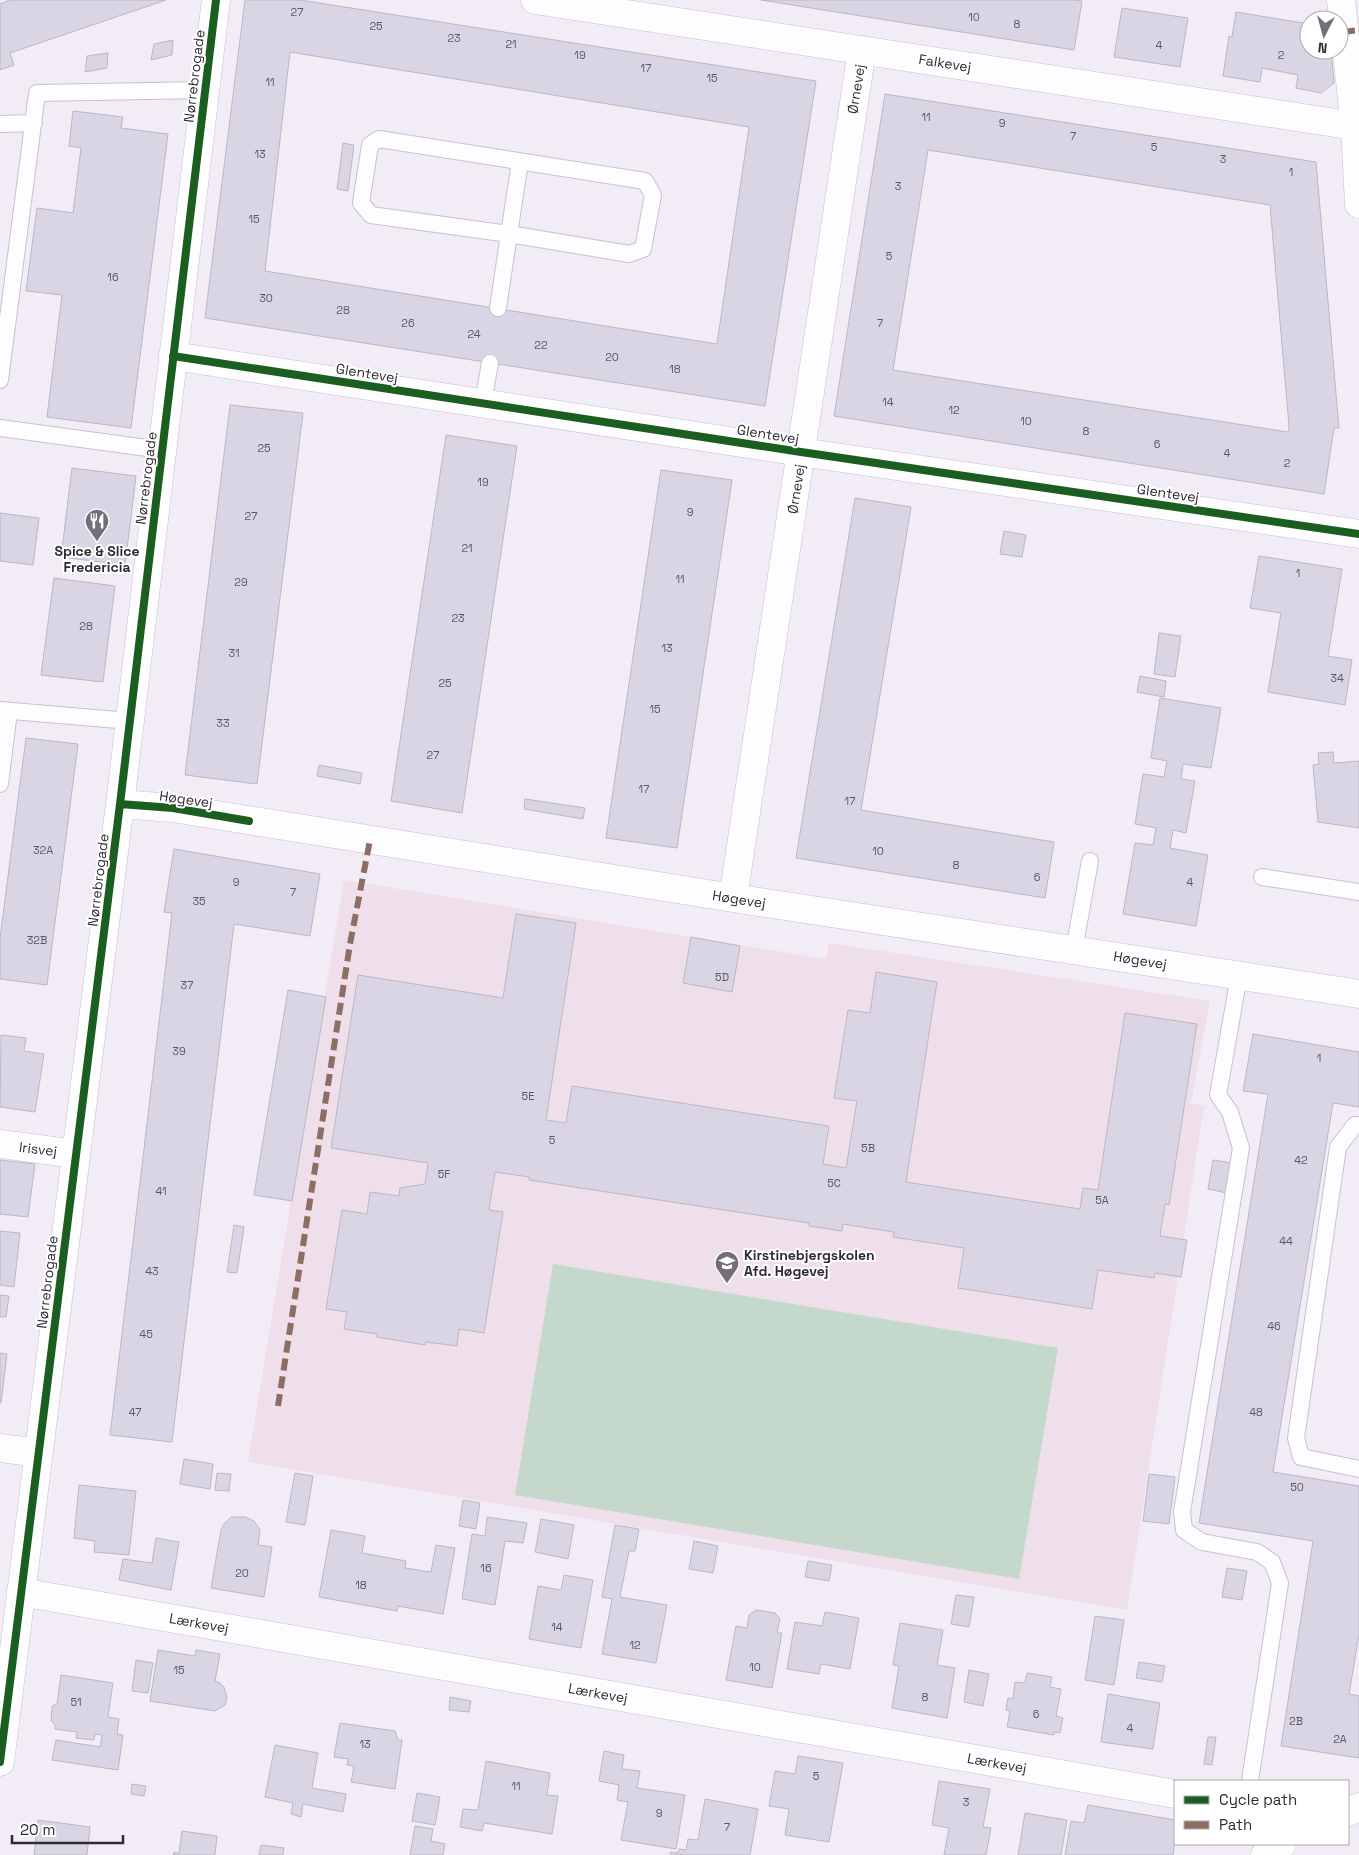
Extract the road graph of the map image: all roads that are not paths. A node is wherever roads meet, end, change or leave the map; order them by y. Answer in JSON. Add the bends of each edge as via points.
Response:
{"nodes":[{"id":1,"x":216,"y":0,"type":"edge"},
{"id":2,"x":536,"y":0,"type":"edge"},
{"id":3,"x":1341,"y":0,"type":"edge"},
{"id":4,"x":862,"y":50,"type":"junction"},
{"id":5,"x":205,"y":90,"type":"junction"},
{"id":6,"x":34,"y":123,"type":"junction"},
{"id":7,"x":0,"y":124,"type":"edge"},
{"id":8,"x":1355,"y":126,"type":"junction"},
{"id":9,"x":520,"y":162,"type":"junction"},
{"id":10,"x":1359,"y":204,"type":"edge"},
{"id":11,"x":509,"y":234,"type":"junction"},
{"id":12,"x":498,"y":308,"type":"dead end"},
{"id":13,"x":173,"y":356,"type":"junction"},
{"id":14,"x":490,"y":363,"type":"dead end"},
{"id":15,"x":0,"y":380,"type":"edge"},
{"id":16,"x":483,"y":403,"type":"junction"},
{"id":17,"x":0,"y":428,"type":"edge"},
{"id":18,"x":162,"y":450,"type":"junction"},
{"id":19,"x":802,"y":452,"type":"junction"},
{"id":20,"x":1359,"y":534,"type":"edge"},
{"id":21,"x":5,"y":711,"type":"edge"},
{"id":22,"x":130,"y":720,"type":"junction"},
{"id":23,"x":0,"y":784,"type":"edge"},
{"id":24,"x":120,"y":804,"type":"junction"},
{"id":25,"x":1090,"y":861,"type":"dead end"},
{"id":26,"x":1262,"y":877,"type":"dead end"},
{"id":27,"x":1359,"y":892,"type":"edge"},
{"id":28,"x":734,"y":898,"type":"junction"},
{"id":29,"x":1074,"y":950,"type":"junction"},
{"id":30,"x":1239,"y":976,"type":"junction"},
{"id":31,"x":1359,"y":994,"type":"edge"},
{"id":32,"x":1359,"y":1125,"type":"edge"},
{"id":33,"x":0,"y":1144,"type":"edge"},
{"id":34,"x":76,"y":1154,"type":"junction"},
{"id":35,"x":0,"y":1448,"type":"edge"},
{"id":36,"x":38,"y":1453,"type":"junction"},
{"id":37,"x":1359,"y":1469,"type":"edge"},
{"id":38,"x":21,"y":1592,"type":"junction"},
{"id":39,"x":0,"y":1762,"type":"edge"},
{"id":40,"x":1250,"y":1780,"type":"edge"},
{"id":41,"x":1174,"y":1794,"type":"edge"},
{"id":42,"x":1280,"y":1845,"type":"edge"},
{"id":43,"x":1265,"y":1855,"type":"edge"}],
"edges":[{"from":1,"to":5,"type":"street","name":"Nørrebrogade"},
{"from":2,"to":4,"type":"street","name":"Falkevej"},
{"from":3,"to":8,"type":"street"},
{"from":4,"to":8,"type":"street","name":"Falkevej"},
{"from":4,"to":19,"type":"street","name":"Ørnevej"},
{"from":5,"to":6,"type":"lane","via":[[37,93]]},
{"from":5,"to":13,"type":"street","name":"Nørrebrogade"},
{"from":6,"to":7,"type":"lane"},
{"from":6,"to":15,"type":"lane"},
{"from":8,"to":10,"type":"street"},
{"from":9,"to":11,"type":"lane"},
{"from":9,"to":11,"type":"lane","via":[[645,182],[654,195],[643,249],[628,254]]},
{"from":9,"to":11,"type":"lane","via":[[379,139],[370,145],[361,202],[371,215]]},
{"from":11,"to":12,"type":"lane"},
{"from":13,"to":16,"type":"street","name":"Glentevej"},
{"from":13,"to":18,"type":"street","name":"Nørrebrogade"},
{"from":14,"to":16,"type":"lane"},
{"from":16,"to":19,"type":"street","name":"Glentevej"},
{"from":17,"to":18,"type":"lane"},
{"from":18,"to":22,"type":"street","name":"Nørrebrogade"},
{"from":19,"to":20,"type":"street","name":"Glentevej"},
{"from":19,"to":28,"type":"street","name":"Ørnevej"},
{"from":21,"to":22,"type":"lane"},
{"from":21,"to":23,"type":"lane"},
{"from":22,"to":24,"type":"street","name":"Nørrebrogade"},
{"from":24,"to":28,"type":"street","name":"Høgevej","via":[[173,808]]},
{"from":24,"to":34,"type":"street","name":"Nørrebrogade"},
{"from":25,"to":29,"type":"lane"},
{"from":26,"to":27,"type":"lane"},
{"from":28,"to":29,"type":"street","name":"Høgevej"},
{"from":29,"to":30,"type":"street","name":"Høgevej"},
{"from":30,"to":31,"type":"street","name":"Høgevej"},
{"from":30,"to":40,"type":"lane","via":[[1218,1095],[1230,1112],[1241,1148],[1182,1512],[1184,1530],[1202,1542],[1257,1552],[1272,1562],[1280,1583]]},
{"from":32,"to":37,"type":"lane","via":[[1355,1125],[1338,1147],[1296,1438],[1301,1457]]},
{"from":33,"to":34,"type":"street","name":"Irisvej"},
{"from":34,"to":36,"type":"street","name":"Nørrebrogade"},
{"from":35,"to":36,"type":"street"},
{"from":36,"to":38,"type":"street","name":"Nørrebrogade"},
{"from":38,"to":39,"type":"street","name":"Nørrebrogade"},
{"from":38,"to":41,"type":"street","name":"Lærkevej"},
{"from":42,"to":43,"type":"street"}]}
